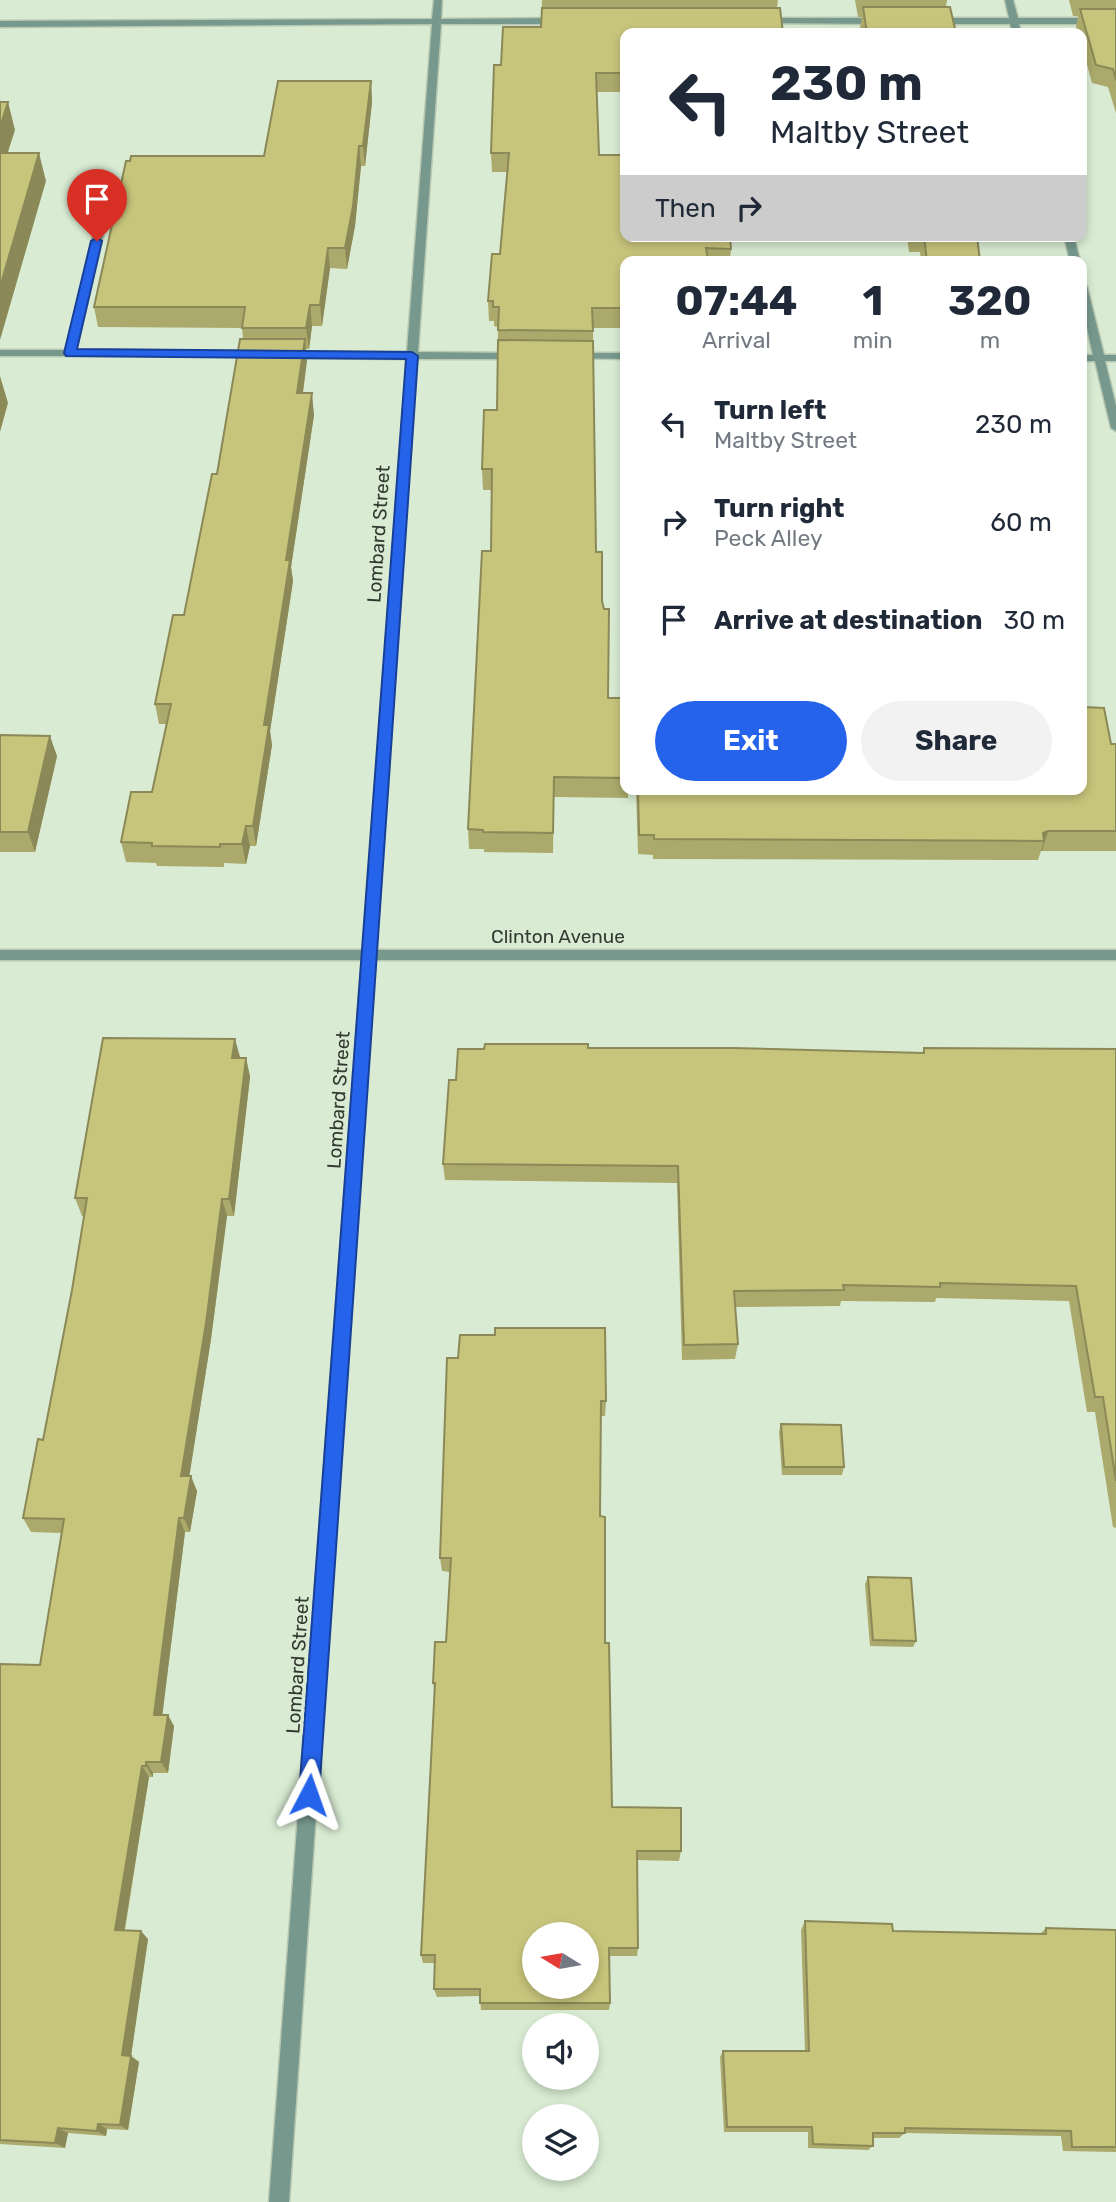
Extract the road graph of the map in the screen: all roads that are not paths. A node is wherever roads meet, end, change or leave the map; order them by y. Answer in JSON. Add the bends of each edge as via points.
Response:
{"nodes":[{"id":1,"x":438,"y":0,"type":"edge"},
{"id":2,"x":1009,"y":0,"type":"edge"},
{"id":3,"x":1014,"y":20,"type":"junction"},
{"id":4,"x":437,"y":21,"type":"junction"},
{"id":5,"x":565,"y":21,"type":"edge"},
{"id":6,"x":758,"y":21,"type":"edge"},
{"id":7,"x":897,"y":21,"type":"edge"},
{"id":8,"x":924,"y":21,"type":"edge"},
{"id":9,"x":1116,"y":21,"type":"edge"},
{"id":10,"x":0,"y":24,"type":"edge"},
{"id":11,"x":1016,"y":28,"type":"edge"},
{"id":12,"x":102,"y":219,"type":"dead end"},
{"id":13,"x":1087,"y":307,"type":"edge"},
{"id":14,"x":0,"y":353,"type":"edge"},
{"id":15,"x":70,"y":353,"type":"junction"},
{"id":16,"x":271,"y":355,"type":"edge"},
{"id":17,"x":284,"y":355,"type":"edge"},
{"id":18,"x":412,"y":356,"type":"junction"},
{"id":19,"x":533,"y":356,"type":"edge"},
{"id":20,"x":559,"y":356,"type":"edge"},
{"id":21,"x":620,"y":356,"type":"edge"},
{"id":22,"x":1087,"y":358,"type":"edge"},
{"id":23,"x":1099,"y":358,"type":"junction"},
{"id":24,"x":1116,"y":358,"type":"edge"},
{"id":25,"x":1116,"y":428,"type":"edge"},
{"id":26,"x":0,"y":954,"type":"edge"},
{"id":27,"x":370,"y":955,"type":"junction"},
{"id":28,"x":1116,"y":955,"type":"edge"},
{"id":29,"x":279,"y":2202,"type":"edge"}],
"edges":[{"from":1,"to":4,"type":"street","name":"Lombard Street"},
{"from":2,"to":3,"type":"street"},
{"from":3,"to":8,"type":"street"},
{"from":3,"to":9,"type":"street"},
{"from":3,"to":11,"type":"street"},
{"from":4,"to":5,"type":"street"},
{"from":4,"to":10,"type":"street"},
{"from":4,"to":18,"type":"street","name":"Lombard Street"},
{"from":6,"to":7,"type":"street"},
{"from":12,"to":15,"type":"street"},
{"from":13,"to":23,"type":"street"},
{"from":14,"to":15,"type":"street"},
{"from":15,"to":16,"type":"street"},
{"from":17,"to":18,"type":"street"},
{"from":18,"to":19,"type":"street"},
{"from":18,"to":27,"type":"street","name":"Lombard Street"},
{"from":20,"to":21,"type":"street"},
{"from":22,"to":23,"type":"street"},
{"from":23,"to":24,"type":"street"},
{"from":23,"to":25,"type":"street"},
{"from":26,"to":27,"type":"street","name":"Clinton Avenue"},
{"from":27,"to":28,"type":"street","name":"Clinton Avenue"},
{"from":27,"to":29,"type":"street","name":"Lombard Street"}]}
